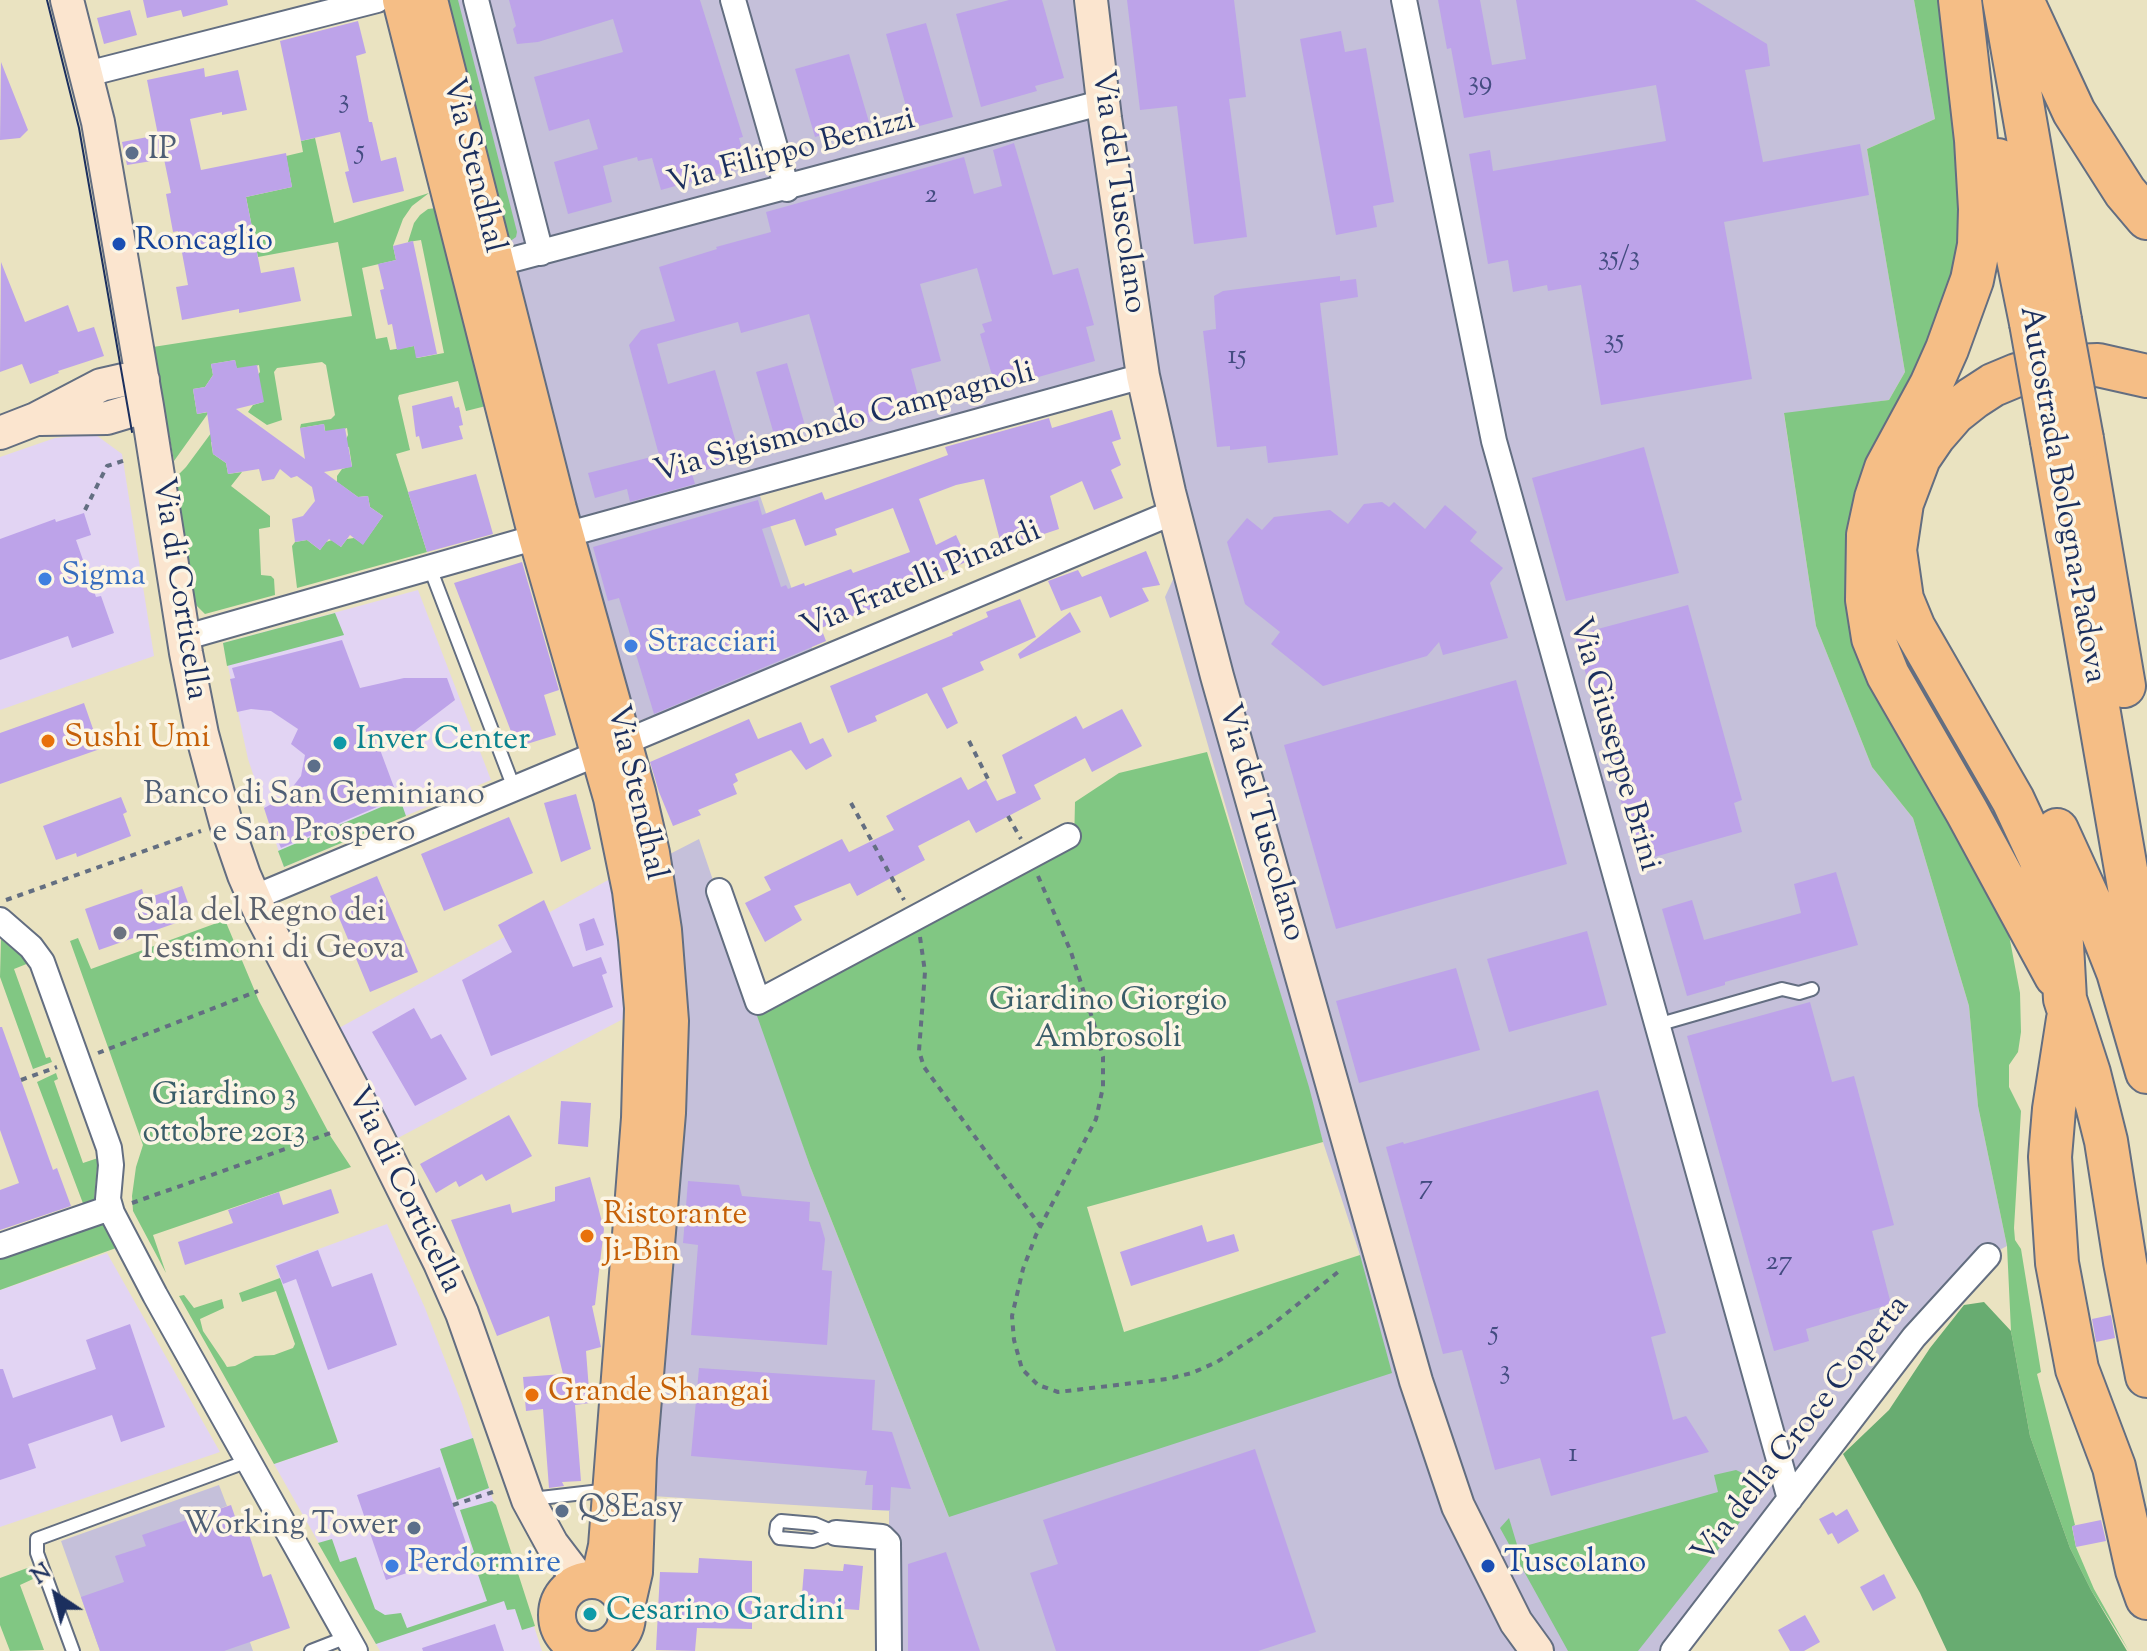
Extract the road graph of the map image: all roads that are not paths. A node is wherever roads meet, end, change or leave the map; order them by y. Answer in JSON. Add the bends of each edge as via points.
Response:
{"nodes":[{"id":1,"x":67,"y":0,"type":"edge"},
{"id":2,"x":377,"y":0,"type":"edge"},
{"id":3,"x":401,"y":0,"type":"edge"},
{"id":4,"x":429,"y":0,"type":"edge"},
{"id":5,"x":476,"y":0,"type":"edge"},
{"id":6,"x":733,"y":0,"type":"edge"},
{"id":7,"x":1091,"y":0,"type":"edge"},
{"id":8,"x":1404,"y":0,"type":"edge"},
{"id":9,"x":1960,"y":0,"type":"edge"},
{"id":10,"x":1968,"y":0,"type":"edge"},
{"id":11,"x":2004,"y":0,"type":"edge"},
{"id":12,"x":2022,"y":0,"type":"edge"},
{"id":13,"x":87,"y":74,"type":"junction"},
{"id":14,"x":1104,"y":102,"type":"junction"},
{"id":15,"x":787,"y":189,"type":"junction"},
{"id":16,"x":2147,"y":218,"type":"edge"},
{"id":17,"x":541,"y":253,"type":"junction"},
{"id":18,"x":496,"y":264,"type":"junction"},
{"id":19,"x":2046,"y":322,"type":"junction"},
{"id":20,"x":1143,"y":376,"type":"junction"},
{"id":21,"x":2147,"y":376,"type":"edge"},
{"id":22,"x":145,"y":393,"type":"junction"},
{"id":23,"x":2147,"y":408,"type":"edge"},
{"id":24,"x":0,"y":433,"type":"edge"},
{"id":25,"x":2067,"y":440,"type":"junction"},
{"id":26,"x":1174,"y":512,"type":"junction"},
{"id":27,"x":551,"y":536,"type":"junction"},
{"id":28,"x":430,"y":568,"type":"junction"},
{"id":29,"x":183,"y":638,"type":"junction"},
{"id":30,"x":612,"y":747,"type":"junction"},
{"id":31,"x":514,"y":788,"type":"junction"},
{"id":32,"x":2147,"y":822,"type":"edge"},
{"id":33,"x":1068,"y":836,"type":"dead end"},
{"id":34,"x":719,"y":891,"type":"dead end"},
{"id":35,"x":253,"y":898,"type":"junction"},
{"id":36,"x":0,"y":920,"type":"edge"},
{"id":37,"x":1812,"y":989,"type":"dead end"},
{"id":38,"x":2147,"y":991,"type":"edge"},
{"id":39,"x":2067,"y":1007,"type":"junction"},
{"id":40,"x":1657,"y":1025,"type":"junction"},
{"id":41,"x":2147,"y":1072,"type":"edge"},
{"id":42,"x":118,"y":1206,"type":"junction"},
{"id":43,"x":0,"y":1246,"type":"edge"},
{"id":44,"x":1988,"y":1256,"type":"dead end"},
{"id":45,"x":2147,"y":1376,"type":"edge"},
{"id":46,"x":248,"y":1461,"type":"junction"},
{"id":47,"x":611,"y":1489,"type":"junction"},
{"id":48,"x":1790,"y":1499,"type":"junction"},
{"id":49,"x":836,"y":1533,"type":"dead end"},
{"id":50,"x":558,"y":1536,"type":"junction"},
{"id":51,"x":2147,"y":1598,"type":"edge"},
{"id":52,"x":626,"y":1607,"type":"junction"},
{"id":53,"x":1520,"y":1637,"type":"edge"},
{"id":54,"x":562,"y":1641,"type":"edge"},
{"id":55,"x":351,"y":1644,"type":"edge"},
{"id":56,"x":613,"y":1646,"type":"edge"},
{"id":57,"x":73,"y":1651,"type":"edge"},
{"id":58,"x":311,"y":1651,"type":"edge"},
{"id":59,"x":889,"y":1651,"type":"edge"},
{"id":60,"x":1537,"y":1651,"type":"edge"},
{"id":61,"x":1673,"y":1651,"type":"edge"}],
"edges":[{"from":1,"to":13,"type":"street","name":"Via di Corticella"},
{"from":2,"to":13,"type":"street"},
{"from":3,"to":27,"type":"main road","name":"Via Stendhal"},
{"from":4,"to":18,"type":"main road","name":"Via Stendhal"},
{"from":5,"to":17,"type":"street"},
{"from":6,"to":15,"type":"street"},
{"from":7,"to":14,"type":"street","name":"Via del Tuscolano"},
{"from":8,"to":40,"type":"street","name":"Via Giuseppe Brini","via":[[1494,441]]},
{"from":9,"to":39,"type":"highway","via":[[1976,140],[1979,245],[1947,349],[1876,498],[1868,535],[1867,600],[1873,638],[1888,675],[2029,923]]},
{"from":10,"to":19,"type":"highway","name":"Autostrada Bologna-Padova"},
{"from":11,"to":19,"type":"highway","name":"Autostrada Bologna-Padova"},
{"from":12,"to":16,"type":"highway","via":[[2074,112]]},
{"from":13,"to":22,"type":"street","name":"Via di Corticella"},
{"from":14,"to":15,"type":"street","name":"Via Filippo Benizzi"},
{"from":14,"to":20,"type":"street","name":"Via del Tuscolano"},
{"from":15,"to":17,"type":"street","name":"Via Filippo Benizzi"},
{"from":17,"to":18,"type":"street","name":"Via Filippo Benizzi"},
{"from":18,"to":27,"type":"main road","name":"Via Stendhal"},
{"from":19,"to":25,"type":"highway","name":"Autostrada Bologna-Padova","bridge":true},
{"from":20,"to":26,"type":"street","name":"Via del Tuscolano"},
{"from":20,"to":27,"type":"street","name":"Via Sigismondo Campagnoli"},
{"from":21,"to":39,"type":"highway","via":[[2073,364],[1993,385],[1954,413],[1919,458],[1897,528],[1897,575],[1914,628],[2013,800],[2049,879],[2061,927]]},
{"from":22,"to":24,"type":"street","via":[[107,418],[36,419]]},
{"from":22,"to":29,"type":"street","name":"Via di Corticella"},
{"from":23,"to":41,"type":"highway","via":[[2115,394],[2072,389],[2001,408],[1964,436],[1936,473],[1918,540],[1921,580],[1934,621],[2053,823],[2118,972]]},
{"from":25,"to":32,"type":"highway","name":"Autostrada Bologna-Padova"},
{"from":25,"to":38,"type":"highway","name":"Autostrada Bologna-Padova"},
{"from":26,"to":30,"type":"street","name":"Via Fratelli Pinardi"},
{"from":26,"to":53,"type":"street","name":"Via del Tuscolano","via":[[1416,1381],[1458,1506]]},
{"from":27,"to":28,"type":"street","name":"Via Sigismondo Campagnoli"},
{"from":27,"to":30,"type":"main road","name":"Via Stendhal"},
{"from":28,"to":29,"type":"street","name":"Via Sigismondo Campagnoli"},
{"from":28,"to":31,"type":"lane"},
{"from":29,"to":35,"type":"street","name":"Via di Corticella","via":[[208,760]]},
{"from":30,"to":31,"type":"street","name":"Via Fratelli Pinardi"},
{"from":30,"to":47,"type":"main road","name":"Via Stendhal","via":[[615,812],[631,891],[643,1008],[640,1118]]},
{"from":30,"to":52,"type":"main road","name":"Via Stendhal","via":[[655,876],[670,1021],[634,1577]]},
{"from":31,"to":35,"type":"street","name":"Via Fratelli Pinardi"},
{"from":33,"to":34,"type":"street","via":[[758,1002]]},
{"from":35,"to":50,"type":"street","name":"Via di Corticella","via":[[440,1263]]},
{"from":36,"to":42,"type":"street","via":[[42,962],[109,1148],[108,1199]]},
{"from":37,"to":40,"type":"lane","via":[[1782,989]]},
{"from":39,"to":45,"type":"highway","via":[[2106,1141]]},
{"from":39,"to":51,"type":"highway","via":[[2050,1157],[2057,1263],[2077,1369],[2114,1467]]},
{"from":40,"to":48,"type":"street","name":"Via Giuseppe Brini"},
{"from":42,"to":43,"type":"street"},
{"from":42,"to":46,"type":"street","via":[[155,1295]]},
{"from":44,"to":48,"type":"street","name":"Via della Croce Coperta","via":[[1914,1337]]},
{"from":46,"to":55,"type":"street"},
{"from":46,"to":57,"type":"lane","via":[[37,1539],[37,1553]]},
{"from":47,"to":50,"type":"lane"},
{"from":47,"to":50,"type":"main road","name":"Via Stendhal","via":[[602,1568]]},
{"from":48,"to":61,"type":"street","name":"Via della Croce Coperta"},
{"from":49,"to":59,"type":"street","via":[[882,1537],[888,1543]]},
{"from":50,"to":52,"type":"main road","via":[[617,1591]]},
{"from":50,"to":54,"type":"main road","name":"Via Stendhal","via":[[568,1589],[556,1615]]},
{"from":52,"to":56,"type":"main road","name":"Via Stendhal","via":[[625,1626]]},
{"from":53,"to":60,"type":"street","name":"Via del Tuscolano"},
{"from":54,"to":56,"type":"main road","via":[[583,1649]]},
{"from":55,"to":58,"type":"lane"}]}
